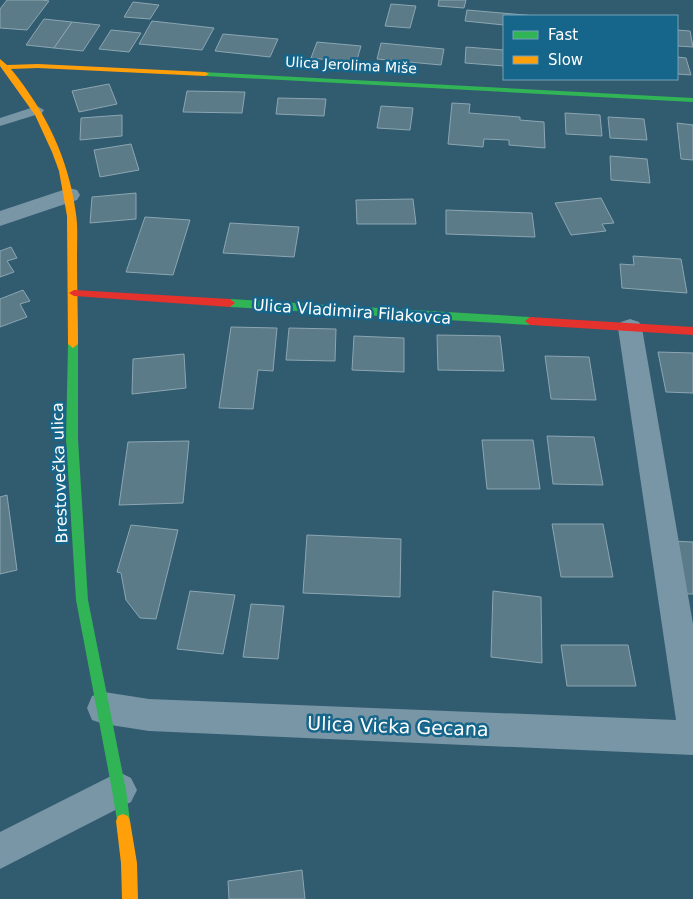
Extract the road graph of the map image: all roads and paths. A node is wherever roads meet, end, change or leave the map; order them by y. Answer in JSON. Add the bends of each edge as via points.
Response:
{"nodes":[{"id":1,"x":3,"y":64,"type":"edge"},
{"id":2,"x":693,"y":100,"type":"edge"},
{"id":3,"x":37,"y":110,"type":"junction"},
{"id":4,"x":0,"y":122,"type":"edge"},
{"id":5,"x":69,"y":195,"type":"junction"},
{"id":6,"x":0,"y":219,"type":"edge"},
{"id":7,"x":74,"y":293,"type":"junction"},
{"id":8,"x":630,"y":328,"type":"junction"},
{"id":9,"x":693,"y":332,"type":"edge"},
{"id":10,"x":104,"y":708,"type":"junction"},
{"id":11,"x":693,"y":722,"type":"edge"},
{"id":12,"x":693,"y":738,"type":"edge"},
{"id":13,"x":119,"y":790,"type":"junction"},
{"id":14,"x":0,"y":852,"type":"edge"},
{"id":15,"x":130,"y":899,"type":"edge"}],
"edges":[{"from":1,"to":2,"type":"street","name":"Ulica Jerolima Miše"},
{"from":1,"to":3,"type":"street","name":"Brestovečka ulica"},
{"from":3,"to":4,"type":"lane"},
{"from":3,"to":5,"type":"street","name":"Brestovečka ulica","via":[[57,148]]},
{"from":5,"to":6,"type":"street"},
{"from":5,"to":7,"type":"street","name":"Brestovečka ulica"},
{"from":7,"to":8,"type":"street","name":"Ulica Vladimira Filakovca"},
{"from":7,"to":10,"type":"street","name":"Brestovečka ulica","via":[[72,439],[82,600]]},
{"from":8,"to":9,"type":"street","name":"Ulica Vladimira Filakovca"},
{"from":8,"to":11,"type":"street"},
{"from":10,"to":12,"type":"street","name":"Ulica Vicka Gecana","via":[[149,715]]},
{"from":10,"to":13,"type":"street","name":"Brestovečka ulica"},
{"from":13,"to":14,"type":"street"},
{"from":13,"to":15,"type":"street","name":"Brestovečka ulica","via":[[129,863]]}]}
